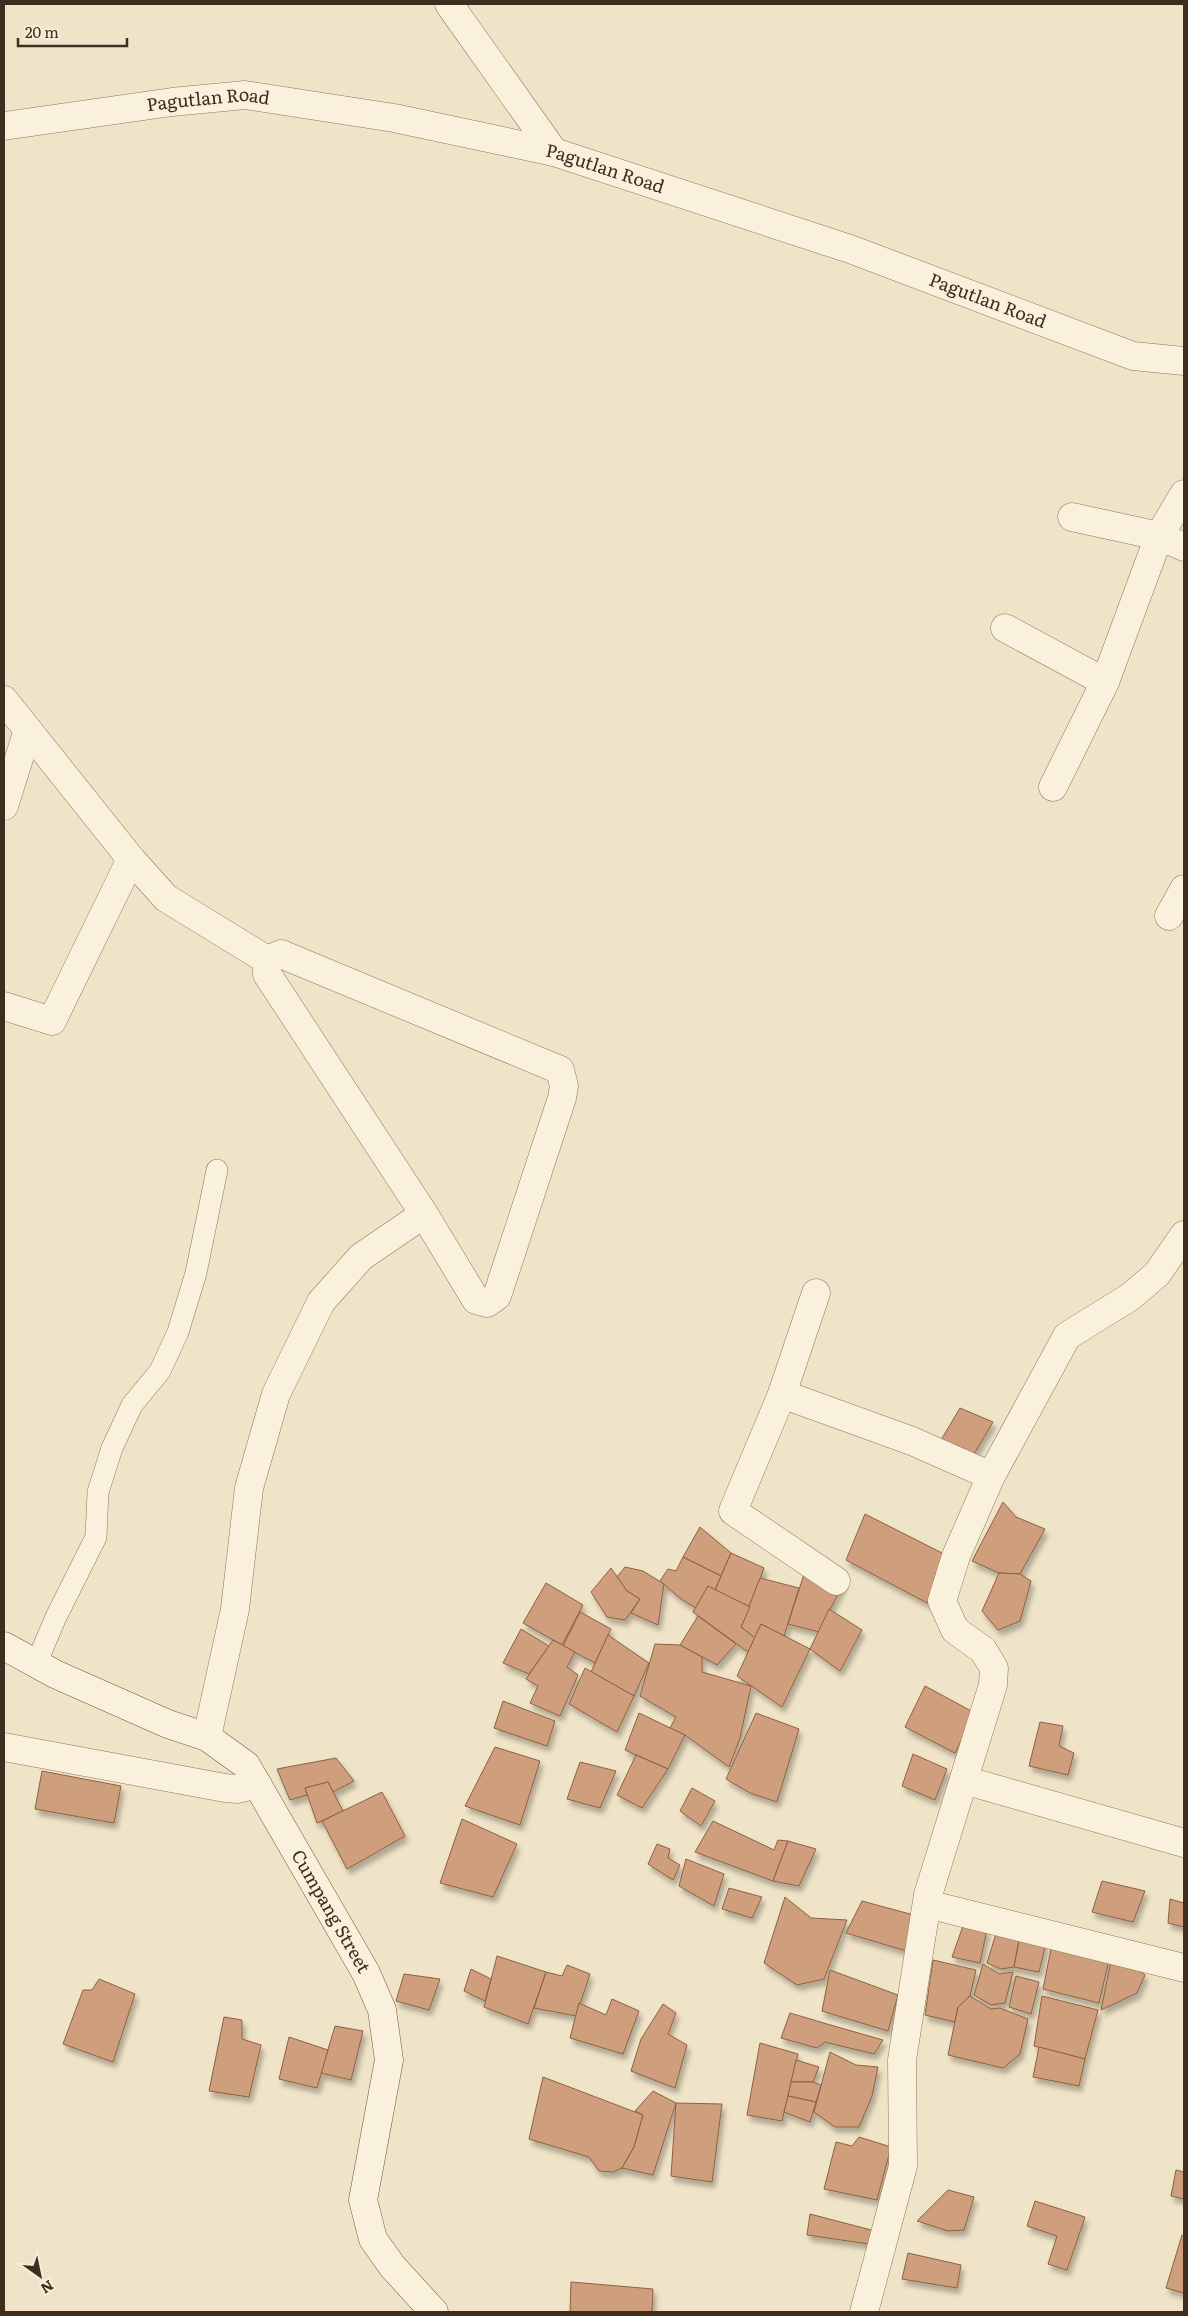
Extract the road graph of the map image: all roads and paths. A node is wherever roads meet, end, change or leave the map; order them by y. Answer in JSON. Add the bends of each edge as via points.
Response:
{"nodes":[{"id":1,"x":449,"y":4,"type":"edge"},
{"id":2,"x":4,"y":126,"type":"edge"},
{"id":3,"x":554,"y":152,"type":"junction"},
{"id":4,"x":1184,"y":361,"type":"edge"},
{"id":5,"x":1184,"y":494,"type":"edge"},
{"id":6,"x":1072,"y":517,"type":"dead end"},
{"id":7,"x":1159,"y":536,"type":"junction"},
{"id":8,"x":1184,"y":547,"type":"edge"},
{"id":9,"x":1004,"y":628,"type":"dead end"},
{"id":10,"x":1105,"y":682,"type":"junction"},
{"id":11,"x":4,"y":700,"type":"edge"},
{"id":12,"x":28,"y":730,"type":"junction"},
{"id":13,"x":1053,"y":787,"type":"dead end"},
{"id":14,"x":4,"y":806,"type":"edge"},
{"id":15,"x":131,"y":859,"type":"junction"},
{"id":16,"x":1184,"y":889,"type":"edge"},
{"id":17,"x":1169,"y":916,"type":"dead end"},
{"id":18,"x":267,"y":960,"type":"junction"},
{"id":19,"x":4,"y":1006,"type":"edge"},
{"id":20,"x":217,"y":1170,"type":"dead end"},
{"id":21,"x":424,"y":1214,"type":"junction"},
{"id":22,"x":1184,"y":1235,"type":"edge"},
{"id":23,"x":816,"y":1293,"type":"dead end"},
{"id":24,"x":782,"y":1394,"type":"junction"},
{"id":25,"x":991,"y":1476,"type":"junction"},
{"id":26,"x":836,"y":1581,"type":"dead end"},
{"id":27,"x":4,"y":1646,"type":"edge"},
{"id":28,"x":36,"y":1664,"type":"junction"},
{"id":29,"x":207,"y":1737,"type":"junction"},
{"id":30,"x":4,"y":1746,"type":"edge"},
{"id":31,"x":964,"y":1780,"type":"junction"},
{"id":32,"x":257,"y":1784,"type":"junction"},
{"id":33,"x":1184,"y":1843,"type":"edge"},
{"id":34,"x":927,"y":1904,"type":"junction"},
{"id":35,"x":1184,"y":1968,"type":"edge"},
{"id":36,"x":434,"y":2312,"type":"edge"},
{"id":37,"x":864,"y":2312,"type":"edge"}],
"edges":[{"from":1,"to":3,"type":"street"},
{"from":2,"to":3,"type":"street","name":"Pagutlan Road","via":[[245,95],[394,118]]},
{"from":3,"to":4,"type":"street","name":"Pagutlan Road","via":[[850,249],[1133,356]]},
{"from":5,"to":7,"type":"street"},
{"from":6,"to":7,"type":"street"},
{"from":7,"to":8,"type":"street"},
{"from":7,"to":10,"type":"street"},
{"from":9,"to":10,"type":"street"},
{"from":10,"to":13,"type":"street"},
{"from":11,"to":12,"type":"street"},
{"from":12,"to":14,"type":"street"},
{"from":12,"to":15,"type":"street"},
{"from":15,"to":18,"type":"street","via":[[166,898]]},
{"from":15,"to":19,"type":"street","via":[[52,1021]]},
{"from":16,"to":17,"type":"street"},
{"from":18,"to":21,"type":"street","via":[[267,974]]},
{"from":18,"to":21,"type":"street","via":[[280,954],[560,1070],[564,1086],[562,1098],[497,1296],[488,1303],[476,1300]]},
{"from":20,"to":28,"type":"lane","via":[[196,1273],[178,1332],[160,1371],[132,1405],[112,1448],[98,1492],[96,1538]]},
{"from":21,"to":29,"type":"street","via":[[361,1257],[321,1302],[276,1394],[248,1488],[235,1609]]},
{"from":22,"to":25,"type":"street","via":[[1157,1274],[1130,1297],[1067,1336]]},
{"from":23,"to":24,"type":"street"},
{"from":24,"to":25,"type":"street","via":[[912,1441]]},
{"from":24,"to":26,"type":"street","via":[[733,1511]]},
{"from":25,"to":31,"type":"street","via":[[956,1556],[942,1601],[955,1630],[982,1650],[994,1668],[993,1685]]},
{"from":27,"to":28,"type":"street","name":"Cumpang Street"},
{"from":28,"to":29,"type":"street","name":"Cumpang Street","via":[[168,1724]]},
{"from":29,"to":32,"type":"street","name":"Cumpang Street","via":[[246,1765]]},
{"from":30,"to":32,"type":"street","via":[[225,1788],[238,1789]]},
{"from":31,"to":33,"type":"street"},
{"from":31,"to":34,"type":"street"},
{"from":32,"to":36,"type":"street","name":"Cumpang Street","via":[[366,1973],[382,2010],[389,2060],[363,2200],[373,2239],[392,2266]]},
{"from":34,"to":35,"type":"street"},
{"from":34,"to":37,"type":"street","via":[[902,2060],[903,2166]]}]}
